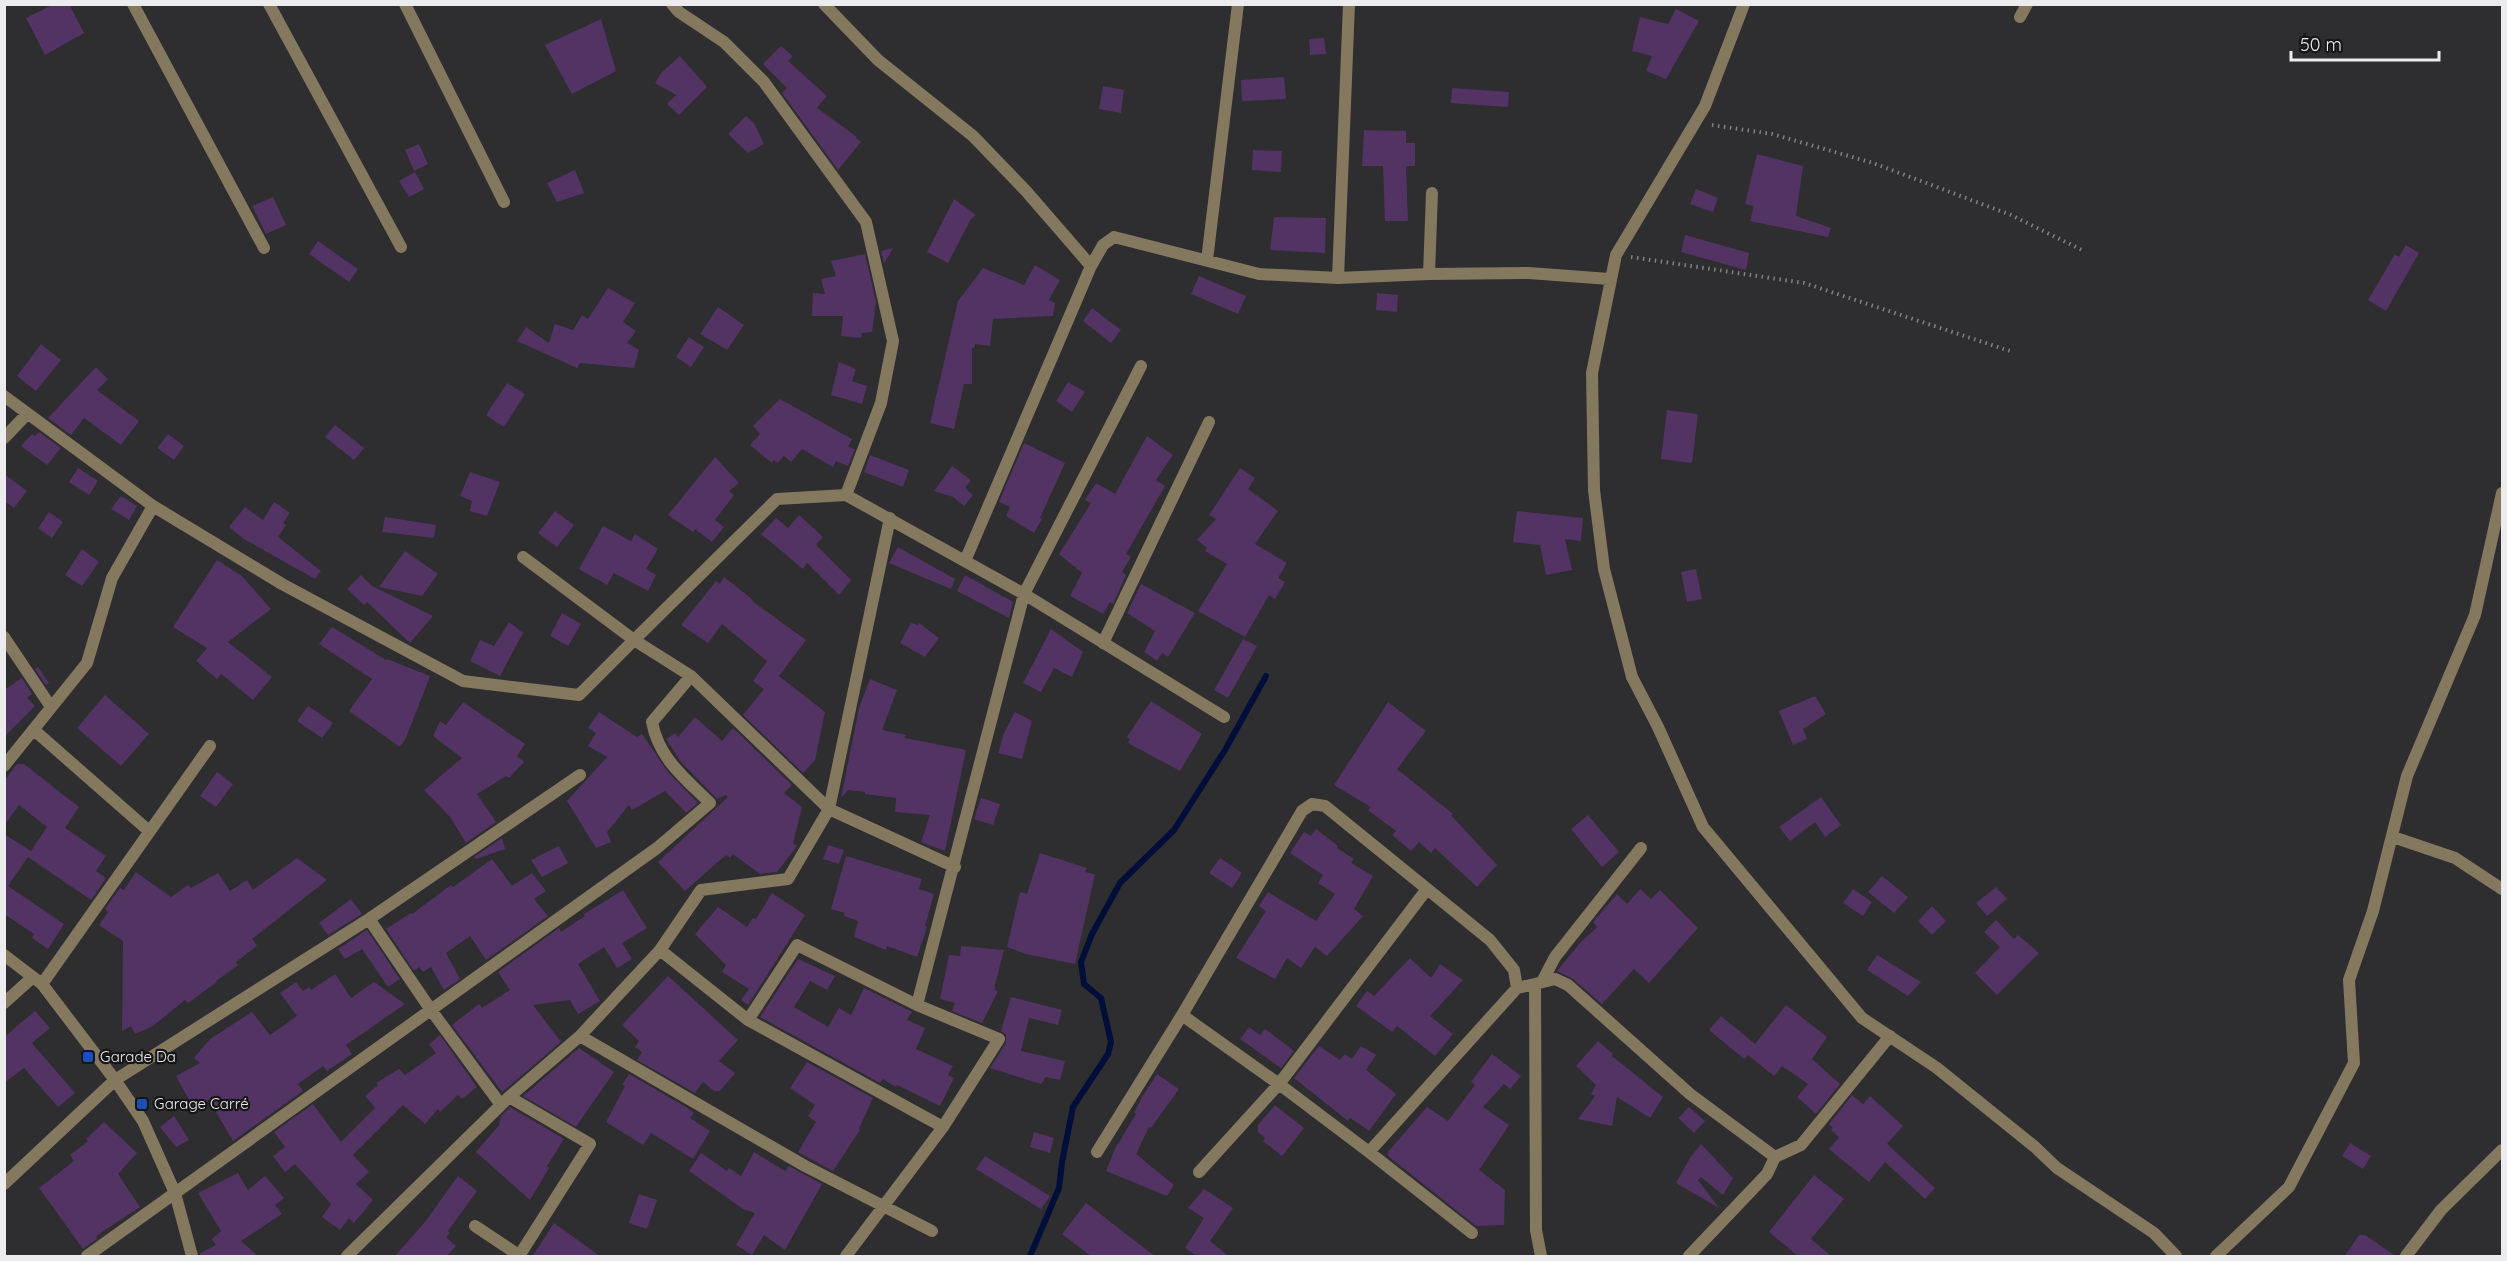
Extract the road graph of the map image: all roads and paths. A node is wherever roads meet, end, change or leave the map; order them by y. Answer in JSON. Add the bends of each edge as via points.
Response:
{"nodes":[{"id":1,"x":133,"y":4,"type":"edge"},
{"id":2,"x":269,"y":4,"type":"edge"},
{"id":3,"x":405,"y":4,"type":"edge"},
{"id":4,"x":672,"y":4,"type":"edge"},
{"id":5,"x":824,"y":4,"type":"edge"},
{"id":6,"x":1238,"y":4,"type":"edge"},
{"id":7,"x":1349,"y":4,"type":"edge"},
{"id":8,"x":1744,"y":4,"type":"edge"},
{"id":9,"x":2027,"y":4,"type":"edge"},
{"id":10,"x":2020,"y":17,"type":"dead end"},
{"id":11,"x":1695,"y":122,"type":"junction"},
{"id":12,"x":1431,"y":193,"type":"dead end"},
{"id":13,"x":504,"y":202,"type":"dead end"},
{"id":14,"x":401,"y":247,"type":"dead end"},
{"id":15,"x":264,"y":248,"type":"dead end"},
{"id":16,"x":2084,"y":251,"type":"dead end"},
{"id":17,"x":1616,"y":255,"type":"junction"},
{"id":18,"x":1207,"y":260,"type":"junction"},
{"id":19,"x":1091,"y":266,"type":"junction"},
{"id":20,"x":1429,"y":274,"type":"junction"},
{"id":21,"x":1338,"y":278,"type":"junction"},
{"id":22,"x":1609,"y":279,"type":"junction"},
{"id":23,"x":2013,"y":352,"type":"dead end"},
{"id":24,"x":1142,"y":366,"type":"dead end"},
{"id":25,"x":4,"y":396,"type":"edge"},
{"id":26,"x":27,"y":414,"type":"junction"},
{"id":27,"x":1209,"y":422,"type":"dead end"},
{"id":28,"x":4,"y":438,"type":"edge"},
{"id":29,"x":2502,"y":493,"type":"edge"},
{"id":30,"x":846,"y":495,"type":"junction"},
{"id":31,"x":153,"y":506,"type":"junction"},
{"id":32,"x":890,"y":518,"type":"junction"},
{"id":33,"x":523,"y":556,"type":"dead end"},
{"id":34,"x":965,"y":561,"type":"junction"},
{"id":35,"x":1024,"y":594,"type":"junction"},
{"id":36,"x":4,"y":638,"type":"edge"},
{"id":37,"x":634,"y":640,"type":"junction"},
{"id":38,"x":1103,"y":643,"type":"junction"},
{"id":39,"x":691,"y":676,"type":"junction"},
{"id":40,"x":51,"y":708,"type":"junction"},
{"id":41,"x":1224,"y":717,"type":"dead end"},
{"id":42,"x":34,"y":730,"type":"junction"},
{"id":43,"x":210,"y":746,"type":"dead end"},
{"id":44,"x":4,"y":766,"type":"edge"},
{"id":45,"x":580,"y":775,"type":"dead end"},
{"id":46,"x":829,"y":809,"type":"junction"},
{"id":47,"x":149,"y":831,"type":"junction"},
{"id":48,"x":2393,"y":837,"type":"junction"},
{"id":49,"x":1641,"y":848,"type":"dead end"},
{"id":50,"x":954,"y":867,"type":"junction"},
{"id":51,"x":1427,"y":889,"type":"junction"},
{"id":52,"x":2502,"y":889,"type":"edge"},
{"id":53,"x":369,"y":918,"type":"junction"},
{"id":54,"x":660,"y":950,"type":"junction"},
{"id":55,"x":4,"y":956,"type":"edge"},
{"id":56,"x":37,"y":981,"type":"junction"},
{"id":57,"x":1539,"y":982,"type":"junction"},
{"id":58,"x":1517,"y":988,"type":"junction"},
{"id":59,"x":4,"y":1003,"type":"edge"},
{"id":60,"x":917,"y":1005,"type":"junction"},
{"id":61,"x":431,"y":1010,"type":"junction"},
{"id":62,"x":1182,"y":1015,"type":"junction"},
{"id":63,"x":748,"y":1020,"type":"junction"},
{"id":64,"x":580,"y":1036,"type":"junction"},
{"id":65,"x":1890,"y":1036,"type":"junction"},
{"id":66,"x":115,"y":1080,"type":"junction"},
{"id":67,"x":1279,"y":1084,"type":"junction"},
{"id":68,"x":505,"y":1101,"type":"junction"},
{"id":69,"x":943,"y":1127,"type":"junction"},
{"id":70,"x":2502,"y":1150,"type":"edge"},
{"id":71,"x":1097,"y":1152,"type":"dead end"},
{"id":72,"x":1369,"y":1152,"type":"junction"},
{"id":73,"x":1775,"y":1157,"type":"junction"},
{"id":74,"x":1199,"y":1172,"type":"dead end"},
{"id":75,"x":4,"y":1184,"type":"edge"},
{"id":76,"x":175,"y":1193,"type":"junction"},
{"id":77,"x":885,"y":1207,"type":"junction"},
{"id":78,"x":475,"y":1226,"type":"dead end"},
{"id":79,"x":932,"y":1231,"type":"dead end"},
{"id":80,"x":1472,"y":1233,"type":"dead end"},
{"id":81,"x":519,"y":1256,"type":"edge"},
{"id":82,"x":87,"y":1257,"type":"edge"},
{"id":83,"x":192,"y":1257,"type":"edge"},
{"id":84,"x":348,"y":1257,"type":"edge"},
{"id":85,"x":846,"y":1257,"type":"edge"},
{"id":86,"x":1541,"y":1257,"type":"edge"},
{"id":87,"x":1689,"y":1257,"type":"edge"},
{"id":88,"x":2175,"y":1257,"type":"edge"},
{"id":89,"x":2216,"y":1257,"type":"edge"},
{"id":90,"x":2406,"y":1257,"type":"edge"}],
"edges":[{"from":1,"to":15,"type":"street"},
{"from":2,"to":14,"type":"street"},
{"from":3,"to":13,"type":"street"},
{"from":4,"to":30,"type":"street","via":[[724,42],[764,82],[866,222],[893,341],[881,403]]},
{"from":5,"to":19,"type":"street","via":[[878,60],[973,136]]},
{"from":6,"to":18,"type":"street"},
{"from":7,"to":21,"type":"street"},
{"from":8,"to":11,"type":"street","via":[[1705,106]]},
{"from":9,"to":10,"type":"street"},
{"from":11,"to":16,"type":"path","via":[[1772,134],[1873,163],[2011,215]]},
{"from":11,"to":17,"type":"street"},
{"from":12,"to":20,"type":"street"},
{"from":17,"to":22,"type":"street"},
{"from":17,"to":23,"type":"path","via":[[1804,283]]},
{"from":18,"to":19,"type":"street","via":[[1114,237],[1103,245]]},
{"from":18,"to":21,"type":"street","via":[[1259,274]]},
{"from":19,"to":34,"type":"street"},
{"from":20,"to":21,"type":"street"},
{"from":20,"to":22,"type":"street","via":[[1529,273]]},
{"from":22,"to":65,"type":"street","via":[[1592,373],[1594,490],[1604,569],[1632,677],[1703,827],[1862,1018]]},
{"from":24,"to":35,"type":"street"},
{"from":25,"to":26,"type":"street"},
{"from":26,"to":28,"type":"street"},
{"from":26,"to":31,"type":"street"},
{"from":27,"to":38,"type":"street"},
{"from":29,"to":48,"type":"street","via":[[2475,615],[2407,776]]},
{"from":30,"to":32,"type":"street"},
{"from":30,"to":37,"type":"street","via":[[777,499]]},
{"from":31,"to":37,"type":"street","via":[[282,584],[463,681],[579,695]]},
{"from":31,"to":40,"type":"street","via":[[112,578],[87,663]]},
{"from":32,"to":34,"type":"street"},
{"from":32,"to":46,"type":"street"},
{"from":33,"to":37,"type":"street"},
{"from":34,"to":35,"type":"street"},
{"from":35,"to":38,"type":"street"},
{"from":35,"to":50,"type":"street"},
{"from":36,"to":40,"type":"street"},
{"from":37,"to":39,"type":"street"},
{"from":38,"to":41,"type":"street"},
{"from":39,"to":46,"type":"street"},
{"from":39,"to":61,"type":"street","via":[[652,722],[656,740],[668,760],[710,803],[657,848]]},
{"from":40,"to":42,"type":"street"},
{"from":42,"to":44,"type":"street"},
{"from":42,"to":47,"type":"street"},
{"from":43,"to":47,"type":"street"},
{"from":45,"to":53,"type":"street"},
{"from":46,"to":50,"type":"street"},
{"from":46,"to":54,"type":"street","via":[[788,879],[701,890]]},
{"from":47,"to":56,"type":"street"},
{"from":48,"to":52,"type":"street","via":[[2455,858]]},
{"from":48,"to":89,"type":"street","via":[[2349,980],[2354,1063],[2289,1187]]},
{"from":49,"to":57,"type":"street"},
{"from":50,"to":60,"type":"street"},
{"from":51,"to":58,"type":"street","via":[[1490,940],[1514,970]]},
{"from":51,"to":62,"type":"street","via":[[1325,806],[1312,804],[1302,812]]},
{"from":51,"to":67,"type":"street"},
{"from":53,"to":61,"type":"street"},
{"from":53,"to":66,"type":"street"},
{"from":54,"to":63,"type":"street"},
{"from":54,"to":64,"type":"street"},
{"from":55,"to":56,"type":"street"},
{"from":56,"to":59,"type":"street"},
{"from":56,"to":66,"type":"street"},
{"from":57,"to":58,"type":"street"},
{"from":57,"to":73,"type":"street","via":[[1555,979],[1568,985],[1689,1094]]},
{"from":57,"to":86,"type":"street","via":[[1536,1230]]},
{"from":58,"to":72,"type":"street"},
{"from":60,"to":63,"type":"street","via":[[797,945]]},
{"from":60,"to":69,"type":"street","via":[[999,1039]]},
{"from":61,"to":68,"type":"street"},
{"from":61,"to":76,"type":"street"},
{"from":62,"to":67,"type":"street"},
{"from":62,"to":71,"type":"street"},
{"from":63,"to":69,"type":"street"},
{"from":64,"to":68,"type":"street"},
{"from":64,"to":77,"type":"street","via":[[805,1166]]},
{"from":65,"to":73,"type":"street","via":[[1801,1145]]},
{"from":65,"to":88,"type":"street","via":[[1946,1076],[2057,1168],[2154,1233]]},
{"from":66,"to":75,"type":"street"},
{"from":66,"to":76,"type":"street","via":[[143,1121]]},
{"from":67,"to":72,"type":"street"},
{"from":67,"to":74,"type":"street"},
{"from":68,"to":81,"type":"street","via":[[590,1144]]},
{"from":68,"to":84,"type":"street"},
{"from":69,"to":77,"type":"street"},
{"from":70,"to":90,"type":"street","via":[[2441,1210]]},
{"from":72,"to":80,"type":"street"},
{"from":73,"to":87,"type":"street","via":[[1767,1174]]},
{"from":76,"to":82,"type":"street"},
{"from":76,"to":83,"type":"street"},
{"from":77,"to":79,"type":"street"},
{"from":77,"to":85,"type":"street"},
{"from":78,"to":81,"type":"street"}]}
